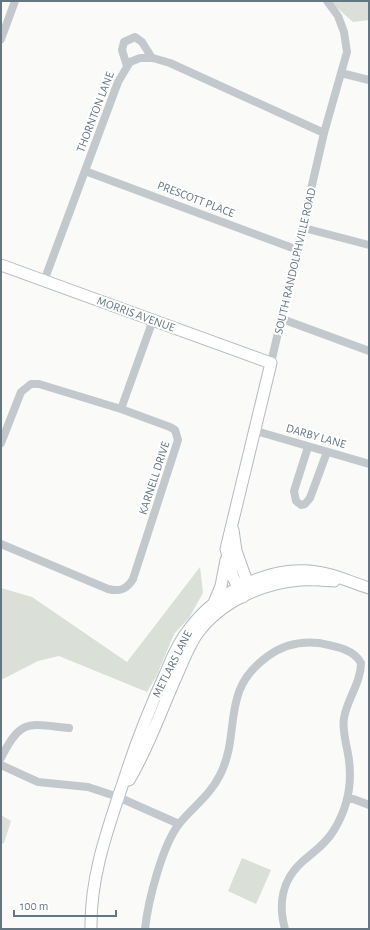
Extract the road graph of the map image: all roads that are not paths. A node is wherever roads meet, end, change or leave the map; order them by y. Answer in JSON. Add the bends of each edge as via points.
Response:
{"nodes":[{"id":1,"x":15,"y":1,"type":"edge"},
{"id":2,"x":327,"y":1,"type":"edge"},
{"id":3,"x":1,"y":39,"type":"edge"},
{"id":4,"x":152,"y":58,"type":"junction"},
{"id":5,"x":127,"y":66,"type":"junction"},
{"id":6,"x":341,"y":73,"type":"junction"},
{"id":7,"x":369,"y":80,"type":"edge"},
{"id":8,"x":324,"y":133,"type":"junction"},
{"id":9,"x":85,"y":171,"type":"junction"},
{"id":10,"x":304,"y":228,"type":"junction"},
{"id":11,"x":369,"y":245,"type":"edge"},
{"id":12,"x":298,"y":250,"type":"junction"},
{"id":13,"x":1,"y":265,"type":"edge"},
{"id":14,"x":44,"y":281,"type":"junction"},
{"id":15,"x":282,"y":319,"type":"junction"},
{"id":16,"x":153,"y":320,"type":"junction"},
{"id":17,"x":369,"y":350,"type":"edge"},
{"id":18,"x":272,"y":363,"type":"junction"},
{"id":19,"x":121,"y":409,"type":"junction"},
{"id":20,"x":256,"y":431,"type":"junction"},
{"id":21,"x":1,"y":443,"type":"edge"},
{"id":22,"x":308,"y":447,"type":"junction"},
{"id":23,"x":327,"y":452,"type":"junction"},
{"id":24,"x":369,"y":464,"type":"edge"},
{"id":25,"x":233,"y":525,"type":"junction"},
{"id":26,"x":1,"y":544,"type":"edge"},
{"id":27,"x":226,"y":556,"type":"junction"},
{"id":28,"x":369,"y":588,"type":"edge"},
{"id":29,"x":245,"y":590,"type":"junction"},
{"id":30,"x":213,"y":605,"type":"junction"},
{"id":31,"x":69,"y":728,"type":"dead end"},
{"id":32,"x":1,"y":758,"type":"edge"},
{"id":33,"x":1,"y":765,"type":"edge"},
{"id":34,"x":118,"y":797,"type":"junction"},
{"id":35,"x":348,"y":797,"type":"junction"},
{"id":36,"x":369,"y":805,"type":"edge"},
{"id":37,"x":179,"y":824,"type":"junction"},
{"id":38,"x":91,"y":929,"type":"edge"},
{"id":39,"x":145,"y":929,"type":"edge"},
{"id":40,"x":285,"y":929,"type":"edge"}],
"edges":[{"from":1,"to":3,"type":"street"},
{"from":2,"to":6,"type":"street","name":"SOUTH RANDOLPHVILLE ROAD","via":[[338,16],[344,32],[347,52]]},
{"from":4,"to":5,"type":"street","name":"THORNTON LANE","via":[[140,58]]},
{"from":4,"to":5,"type":"street","via":[[142,42],[135,38],[124,42],[122,50]]},
{"from":4,"to":8,"type":"street","name":"THORNTON LANE","via":[[170,62]]},
{"from":5,"to":9,"type":"street","name":"THORNTON LANE","via":[[118,82]]},
{"from":6,"to":7,"type":"street"},
{"from":6,"to":8,"type":"street","name":"SOUTH RANDOLPHVILLE ROAD"},
{"from":8,"to":10,"type":"street","name":"SOUTH RANDOLPHVILLE ROAD"},
{"from":9,"to":12,"type":"street","name":"PRESCOTT PLACE"},
{"from":9,"to":14,"type":"street","name":"THORNTON LANE"},
{"from":10,"to":11,"type":"street"},
{"from":10,"to":12,"type":"street","name":"SOUTH RANDOLPHVILLE ROAD"},
{"from":12,"to":15,"type":"street","name":"SOUTH RANDOLPHVILLE ROAD"},
{"from":13,"to":14,"type":"main road","name":"MORRIS AVENUE"},
{"from":14,"to":16,"type":"main road","name":"MORRIS AVENUE"},
{"from":15,"to":17,"type":"street"},
{"from":15,"to":18,"type":"street","name":"SOUTH RANDOLPHVILLE ROAD"},
{"from":16,"to":18,"type":"main road","name":"MORRIS AVENUE"},
{"from":16,"to":19,"type":"street"},
{"from":18,"to":20,"type":"main road","name":"SOUTH RANDOLPHVILLE ROAD"},
{"from":19,"to":21,"type":"street","name":"KARNELL DRIVE","via":[[44,385],[31,384],[21,392]]},
{"from":19,"to":26,"type":"street","name":"KARNELL DRIVE","via":[[170,427],[178,440],[134,579],[129,586],[108,589]]},
{"from":20,"to":22,"type":"street","name":"DARBY LANE"},
{"from":20,"to":25,"type":"main road","name":"SOUTH RANDOLPHVILLE ROAD"},
{"from":22,"to":23,"type":"street","name":"DARBY LANE"},
{"from":22,"to":23,"type":"street","via":[[294,491],[296,501],[301,505],[310,498]]},
{"from":23,"to":24,"type":"street","name":"DARBY LANE"},
{"from":25,"to":27,"type":"main road","name":"SOUTH RANDOLPHVILLE ROAD"},
{"from":25,"to":29,"type":"main road","name":"SOUTH RANDOLPHVILLE ROAD"},
{"from":27,"to":29,"type":"main road"},
{"from":27,"to":30,"type":"main road","name":"SOUTH RANDOLPHVILLE ROAD","via":[[221,586]]},
{"from":28,"to":29,"type":"main road","name":"METLARS LANE","via":[[346,581],[316,580],[290,581]]},
{"from":29,"to":30,"type":"main road","name":"METLARS LANE"},
{"from":29,"to":34,"type":"main road","name":"METLARS LANE","via":[[197,634],[181,664],[141,760]]},
{"from":30,"to":34,"type":"main road","name":"METLARS LANE","via":[[190,627],[172,657]]},
{"from":31,"to":32,"type":"street","via":[[30,724],[22,727],[10,739]]},
{"from":33,"to":34,"type":"street","via":[[38,782],[88,787]]},
{"from":34,"to":37,"type":"street"},
{"from":34,"to":38,"type":"main road","name":"METLARS LANE","via":[[94,882]]},
{"from":35,"to":36,"type":"street"},
{"from":35,"to":37,"type":"street","via":[[350,771],[344,718],[360,676],[361,663],[354,654],[327,645],[304,642],[293,644],[266,657],[245,677],[235,700],[221,773],[206,796]]},
{"from":35,"to":40,"type":"street","via":[[333,832],[297,868],[287,882],[281,906]]},
{"from":37,"to":39,"type":"street","via":[[162,855]]}]}
